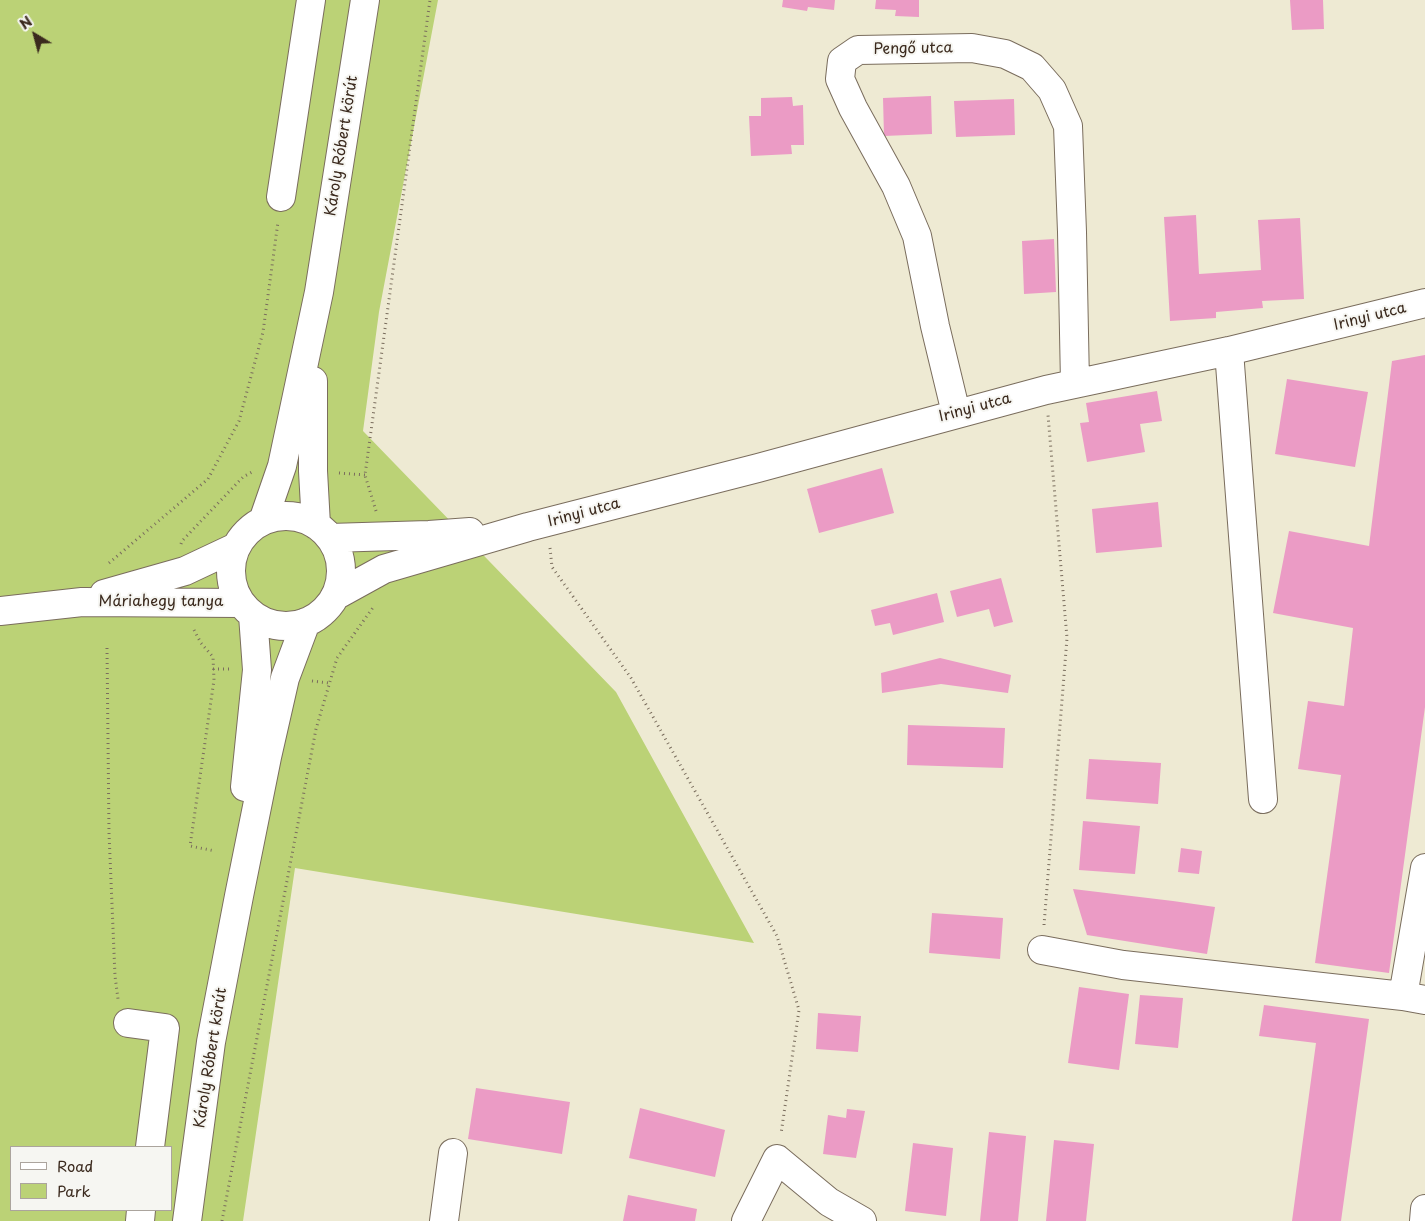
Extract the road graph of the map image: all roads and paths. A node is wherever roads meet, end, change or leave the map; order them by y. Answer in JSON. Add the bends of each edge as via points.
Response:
{"nodes":[{"id":1,"x":311,"y":0,"type":"edge"},
{"id":2,"x":365,"y":0,"type":"edge"},
{"id":3,"x":281,"y":198,"type":"joint"},
{"id":4,"x":319,"y":292,"type":"junction"},
{"id":5,"x":1425,"y":303,"type":"edge"},
{"id":6,"x":1229,"y":351,"type":"junction"},
{"id":7,"x":1075,"y":383,"type":"junction"},
{"id":8,"x":1046,"y":390,"type":"junction"},
{"id":9,"x":956,"y":413,"type":"junction"},
{"id":10,"x":264,"y":521,"type":"junction"},
{"id":11,"x":538,"y":525,"type":"junction"},
{"id":12,"x":323,"y":532,"type":"junction"},
{"id":13,"x":236,"y":547,"type":"junction"},
{"id":14,"x":107,"y":565,"type":"dead end"},
{"id":15,"x":335,"y":596,"type":"junction"},
{"id":16,"x":82,"y":602,"type":"junction"},
{"id":17,"x":247,"y":609,"type":"junction"},
{"id":18,"x":0,"y":611,"type":"edge"},
{"id":19,"x":306,"y":622,"type":"junction"},
{"id":20,"x":107,"y":648,"type":"dead end"},
{"id":21,"x":1263,"y":799,"type":"dead end"},
{"id":22,"x":1425,"y":868,"type":"edge"},
{"id":23,"x":239,"y":896,"type":"junction"},
{"id":24,"x":1042,"y":950,"type":"joint"},
{"id":25,"x":1414,"y":998,"type":"edge"},
{"id":26,"x":128,"y":1023,"type":"joint"},
{"id":27,"x":150,"y":1146,"type":"edge"},
{"id":28,"x":453,"y":1153,"type":"dead end"},
{"id":29,"x":777,"y":1159,"type":"junction"},
{"id":30,"x":1425,"y":1209,"type":"edge"},
{"id":31,"x":188,"y":1221,"type":"edge"},
{"id":32,"x":444,"y":1221,"type":"edge"},
{"id":33,"x":746,"y":1221,"type":"edge"},
{"id":34,"x":862,"y":1221,"type":"edge"},
{"id":35,"x":1424,"y":1221,"type":"edge"}],
"edges":[{"from":1,"to":3,"type":"street"},
{"from":2,"to":4,"type":"street","name":"Károly Róbert körút"},
{"from":3,"to":14,"type":"path","via":[[263,332],[239,422],[208,479]]},
{"from":4,"to":10,"type":"street","name":"Károly Róbert körút","via":[[282,466]]},
{"from":4,"to":12,"type":"street","name":"Károly Róbert körút","via":[[313,387],[313,471]]},
{"from":5,"to":6,"type":"street","name":"Irinyi utca"},
{"from":6,"to":7,"type":"street","name":"Irinyi utca"},
{"from":6,"to":21,"type":"street"},
{"from":7,"to":8,"type":"street","name":"Irinyi utca"},
{"from":7,"to":9,"type":"street","name":"Pengő utca","via":[[1068,126],[1052,90],[1032,67],[1005,54],[972,48],[858,50],[842,61],[840,79],[896,186],[917,236]]},
{"from":8,"to":9,"type":"street","name":"Irinyi utca"},
{"from":8,"to":24,"type":"path","via":[[1067,638]]},
{"from":9,"to":11,"type":"street","name":"Irinyi utca"},
{"from":10,"to":12,"type":"street","via":[[290,516],[303,519]]},
{"from":10,"to":13,"type":"street","via":[[252,527]]},
{"from":11,"to":12,"type":"street","name":"Irinyi utca","via":[[429,535]]},
{"from":11,"to":15,"type":"street","name":"Irinyi utca","via":[[384,569]]},
{"from":11,"to":29,"type":"path","via":[[552,567],[631,678],[777,936],[799,1010]]},
{"from":12,"to":15,"type":"street","via":[[337,551],[341,566]]},
{"from":13,"to":16,"type":"street","name":"Máriahegy tanya","via":[[185,571]]},
{"from":13,"to":17,"type":"street","via":[[231,576],[234,590]]},
{"from":15,"to":19,"type":"street","via":[[318,616]]},
{"from":16,"to":17,"type":"street","name":"Máriahegy tanya"},
{"from":16,"to":18,"type":"street","name":"Máriahegy tanya"},
{"from":17,"to":19,"type":"street","via":[[265,622],[278,626]]},
{"from":17,"to":23,"type":"street","name":"Károly Róbert körút","via":[[257,670],[245,788]]},
{"from":19,"to":23,"type":"street","name":"Károly Róbert körút","via":[[286,678]]},
{"from":20,"to":26,"type":"path","via":[[109,833],[115,976],[118,1001]]},
{"from":22,"to":25,"type":"street"},
{"from":23,"to":31,"type":"street","name":"Károly Róbert körút","via":[[211,1042]]},
{"from":24,"to":25,"type":"street","via":[[1124,965]]},
{"from":26,"to":27,"type":"street","via":[[165,1028]]},
{"from":28,"to":32,"type":"street"},
{"from":29,"to":33,"type":"street"},
{"from":29,"to":34,"type":"street","via":[[829,1202]]},
{"from":30,"to":35,"type":"street"}]}
